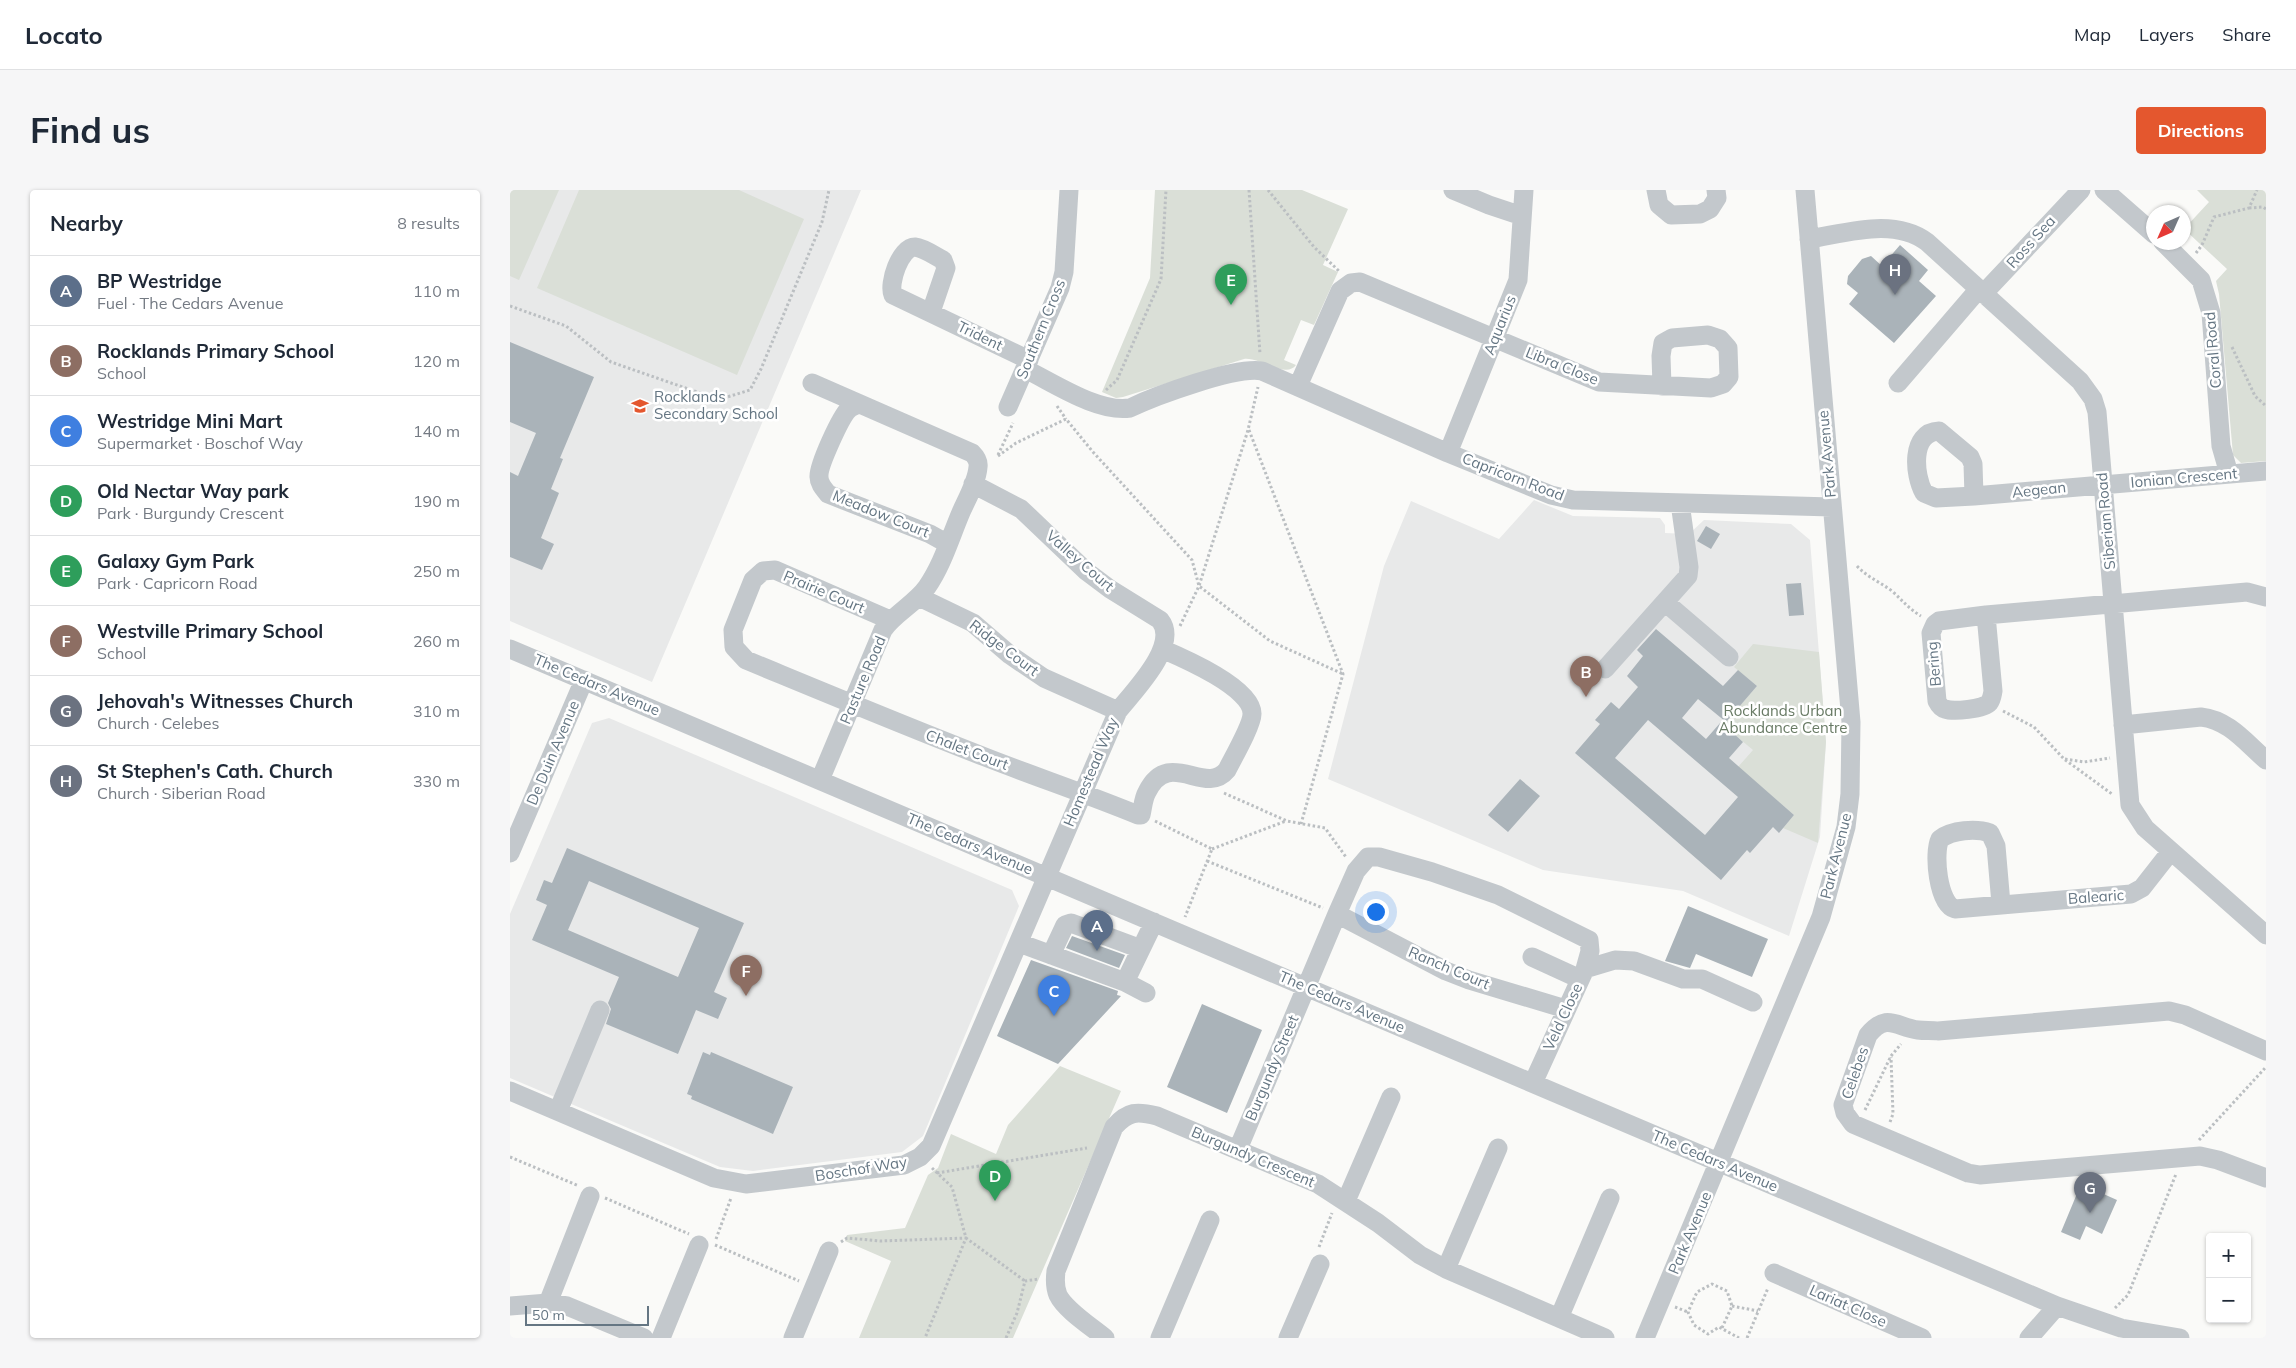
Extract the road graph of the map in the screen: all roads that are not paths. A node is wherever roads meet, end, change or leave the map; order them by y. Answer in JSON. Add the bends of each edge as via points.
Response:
{"nodes":[{"id":1,"x":1069,"y":190,"type":"edge"},
{"id":2,"x":1453,"y":190,"type":"edge"},
{"id":3,"x":1524,"y":190,"type":"edge"},
{"id":4,"x":1656,"y":190,"type":"edge"},
{"id":5,"x":1716,"y":190,"type":"edge"},
{"id":6,"x":1805,"y":190,"type":"edge"},
{"id":7,"x":2081,"y":190,"type":"edge"},
{"id":8,"x":2104,"y":190,"type":"edge"},
{"id":9,"x":1522,"y":216,"type":"junction"},
{"id":10,"x":2146,"y":227,"type":"edge"},
{"id":11,"x":1809,"y":239,"type":"junction"},
{"id":12,"x":2170,"y":250,"type":"edge"},
{"id":13,"x":1980,"y":292,"type":"junction"},
{"id":14,"x":931,"y":312,"type":"dead end"},
{"id":15,"x":1495,"y":338,"type":"junction"},
{"id":16,"x":1027,"y":364,"type":"junction"},
{"id":17,"x":812,"y":383,"type":"dead end"},
{"id":18,"x":1898,"y":383,"type":"dead end"},
{"id":19,"x":1298,"y":386,"type":"junction"},
{"id":20,"x":1662,"y":386,"type":"dead end"},
{"id":21,"x":860,"y":404,"type":"junction"},
{"id":22,"x":1008,"y":407,"type":"dead end"},
{"id":23,"x":1448,"y":453,"type":"junction"},
{"id":24,"x":2266,"y":471,"type":"edge"},
{"id":25,"x":2229,"y":474,"type":"junction"},
{"id":26,"x":973,"y":484,"type":"junction"},
{"id":27,"x":2103,"y":485,"type":"junction"},
{"id":28,"x":1974,"y":496,"type":"dead end"},
{"id":29,"x":1680,"y":503,"type":"junction"},
{"id":30,"x":1832,"y":507,"type":"junction"},
{"id":31,"x":948,"y":544,"type":"junction"},
{"id":32,"x":919,"y":597,"type":"junction"},
{"id":33,"x":2266,"y":597,"type":"edge"},
{"id":34,"x":1666,"y":603,"type":"junction"},
{"id":35,"x":2113,"y":604,"type":"junction"},
{"id":36,"x":1986,"y":615,"type":"junction"},
{"id":37,"x":890,"y":620,"type":"junction"},
{"id":38,"x":510,"y":649,"type":"edge"},
{"id":39,"x":1162,"y":649,"type":"junction"},
{"id":40,"x":1729,"y":657,"type":"dead end"},
{"id":41,"x":1605,"y":669,"type":"dead end"},
{"id":42,"x":584,"y":680,"type":"junction"},
{"id":43,"x":852,"y":704,"type":"junction"},
{"id":44,"x":1118,"y":711,"type":"junction"},
{"id":45,"x":2123,"y":725,"type":"junction"},
{"id":46,"x":2266,"y":760,"type":"edge"},
{"id":47,"x":820,"y":780,"type":"junction"},
{"id":48,"x":1083,"y":792,"type":"junction"},
{"id":49,"x":2171,"y":851,"type":"junction"},
{"id":50,"x":510,"y":853,"type":"edge"},
{"id":51,"x":1046,"y":876,"type":"junction"},
{"id":52,"x":1103,"y":900,"type":"junction"},
{"id":53,"x":2001,"y":904,"type":"junction"},
{"id":54,"x":1337,"y":914,"type":"junction"},
{"id":55,"x":1154,"y":922,"type":"junction"},
{"id":56,"x":1090,"y":930,"type":"junction"},
{"id":57,"x":2266,"y":935,"type":"edge"},
{"id":58,"x":1019,"y":943,"type":"junction"},
{"id":59,"x":1141,"y":950,"type":"junction"},
{"id":60,"x":1051,"y":955,"type":"junction"},
{"id":61,"x":1532,"y":957,"type":"dead end"},
{"id":62,"x":1583,"y":974,"type":"junction"},
{"id":63,"x":1125,"y":982,"type":"junction"},
{"id":64,"x":1306,"y":987,"type":"junction"},
{"id":65,"x":1146,"y":993,"type":"dead end"},
{"id":66,"x":1753,"y":1002,"type":"dead end"},
{"id":67,"x":1566,"y":1009,"type":"junction"},
{"id":68,"x":600,"y":1010,"type":"dead end"},
{"id":69,"x":2266,"y":1051,"type":"edge"},
{"id":70,"x":1533,"y":1083,"type":"junction"},
{"id":71,"x":510,"y":1091,"type":"edge"},
{"id":72,"x":1391,"y":1097,"type":"dead end"},
{"id":73,"x":558,"y":1111,"type":"junction"},
{"id":74,"x":1498,"y":1148,"type":"dead end"},
{"id":75,"x":1238,"y":1149,"type":"junction"},
{"id":76,"x":1719,"y":1162,"type":"junction"},
{"id":77,"x":2266,"y":1178,"type":"edge"},
{"id":78,"x":592,"y":1194,"type":"road end"},
{"id":79,"x":1610,"y":1198,"type":"dead end"},
{"id":80,"x":1342,"y":1199,"type":"junction"},
{"id":81,"x":1210,"y":1220,"type":"dead end"},
{"id":82,"x":703,"y":1242,"type":"road end"},
{"id":83,"x":829,"y":1251,"type":"road end"},
{"id":84,"x":1320,"y":1264,"type":"road end"},
{"id":85,"x":1446,"y":1269,"type":"junction"},
{"id":86,"x":1774,"y":1273,"type":"road end"},
{"id":87,"x":548,"y":1303,"type":"junction"},
{"id":88,"x":510,"y":1306,"type":"edge"},
{"id":89,"x":2058,"y":1306,"type":"junction"},
{"id":90,"x":1559,"y":1318,"type":"junction"},
{"id":91,"x":644,"y":1338,"type":"edge"},
{"id":92,"x":661,"y":1338,"type":"edge"},
{"id":93,"x":793,"y":1338,"type":"edge"},
{"id":94,"x":1105,"y":1338,"type":"edge"},
{"id":95,"x":1160,"y":1338,"type":"edge"},
{"id":96,"x":1288,"y":1338,"type":"edge"},
{"id":97,"x":1605,"y":1338,"type":"edge"},
{"id":98,"x":1645,"y":1338,"type":"edge"},
{"id":99,"x":1922,"y":1338,"type":"edge"},
{"id":100,"x":2030,"y":1338,"type":"edge"},
{"id":101,"x":2180,"y":1338,"type":"edge"}],
"edges":[{"from":1,"to":16,"type":"street","name":"Southern Cross","via":[[1064,272]]},
{"from":2,"to":9,"type":"street"},
{"from":3,"to":9,"type":"street","name":"Aquarius"},
{"from":4,"to":5,"type":"street","via":[[1659,205],[1671,215],[1708,211],[1717,198]]},
{"from":6,"to":11,"type":"street","name":"Park Avenue"},
{"from":7,"to":13,"type":"street","name":"Ross Sea"},
{"from":8,"to":10,"type":"street"},
{"from":9,"to":15,"type":"street","name":"Aquarius","via":[[1518,280]]},
{"from":11,"to":13,"type":"street","name":"Siberian Road","via":[[1882,228],[1904,230],[1927,242]]},
{"from":11,"to":30,"type":"street","name":"Park Avenue"},
{"from":12,"to":25,"type":"street","name":"Coral Road","via":[[2201,280],[2206,292],[2221,446]]},
{"from":13,"to":18,"type":"street","name":"Ross Sea"},
{"from":13,"to":27,"type":"street","name":"Siberian Road","via":[[2089,392],[2097,412]]},
{"from":14,"to":16,"type":"street","name":"Trident"},
{"from":15,"to":19,"type":"street","via":[[1368,284],[1351,283],[1340,291]]},
{"from":15,"to":20,"type":"street","name":"Libra Close","via":[[1599,382]]},
{"from":15,"to":23,"type":"street","name":"Aquarius"},
{"from":16,"to":19,"type":"street","name":"Capricorn Road","via":[[1107,408],[1130,408],[1226,374],[1252,369]]},
{"from":16,"to":22,"type":"street","name":"Southern Cross"},
{"from":17,"to":21,"type":"street"},
{"from":19,"to":23,"type":"street","name":"Capricorn Road"},
{"from":21,"to":26,"type":"street","via":[[972,453],[978,460]]},
{"from":21,"to":31,"type":"street","name":"Meadow Court","via":[[849,408],[843,417],[820,468],[821,485],[828,494]]},
{"from":23,"to":29,"type":"street","name":"Capricorn Road","via":[[1551,495],[1573,500]]},
{"from":24,"to":25,"type":"street","name":"Ionian Crescent"},
{"from":25,"to":27,"type":"street","name":"Ionian Crescent"},
{"from":26,"to":31,"type":"street","name":"Pasture Road"},
{"from":26,"to":39,"type":"street","name":"Valley Court","via":[[1021,509],[1086,571],[1160,620],[1167,633]]},
{"from":27,"to":28,"type":"street","name":"Aegean"},
{"from":27,"to":35,"type":"street","name":"Siberian Road"},
{"from":29,"to":30,"type":"street","name":"Capricorn Road"},
{"from":29,"to":34,"type":"street","via":[[1689,571]]},
{"from":30,"to":76,"type":"street","name":"Park Avenue","via":[[1851,722],[1846,827],[1807,954]]},
{"from":31,"to":32,"type":"street","name":"Pasture Road"},
{"from":32,"to":37,"type":"street","name":"Pasture Road"},
{"from":32,"to":44,"type":"street","name":"Ridge Court","via":[[973,623],[1010,655],[1044,678]]},
{"from":33,"to":35,"type":"street","via":[[2247,592]]},
{"from":34,"to":40,"type":"street"},
{"from":34,"to":41,"type":"street"},
{"from":35,"to":36,"type":"street","name":"Bering"},
{"from":35,"to":45,"type":"street","name":"Siberian Road"},
{"from":36,"to":36,"type":"street","name":"Bering","via":[[1993,691],[1989,704],[1980,708],[1948,710],[1939,705],[1931,633],[1935,624],[1945,620]]},
{"from":37,"to":43,"type":"street","name":"Pasture Road"},
{"from":37,"to":43,"type":"street","name":"Prairie Court","via":[[775,570],[762,571],[753,580],[732,630],[734,647],[746,660]]},
{"from":38,"to":42,"type":"street","name":"The Cedars Avenue"},
{"from":39,"to":44,"type":"street","name":"Homestead Way","via":[[1146,677]]},
{"from":39,"to":48,"type":"street","name":"Chalet Court","via":[[1212,672],[1246,698],[1251,706],[1252,717],[1227,770],[1213,780],[1180,771],[1164,773],[1146,793],[1141,814]]},
{"from":42,"to":47,"type":"street","name":"The Cedars Avenue"},
{"from":42,"to":50,"type":"street","name":"De Duin Avenue"},
{"from":43,"to":47,"type":"street","name":"Pasture Road"},
{"from":43,"to":48,"type":"street","name":"Chalet Court","via":[[1030,775]]},
{"from":44,"to":48,"type":"street","name":"Homestead Way"},
{"from":45,"to":46,"type":"street","via":[[2214,718]]},
{"from":45,"to":49,"type":"street","name":"Siberian Road","via":[[2130,805],[2145,828]]},
{"from":47,"to":51,"type":"street","name":"The Cedars Avenue"},
{"from":48,"to":51,"type":"street","name":"Homestead Way"},
{"from":49,"to":53,"type":"street","name":"Balearic","via":[[2142,888],[2131,894]]},
{"from":49,"to":57,"type":"street","name":"Siberian Road"},
{"from":51,"to":52,"type":"street","name":"The Cedars Avenue"},
{"from":51,"to":58,"type":"street","name":"Boschof Way"},
{"from":52,"to":55,"type":"street","name":"The Cedars Avenue"},
{"from":52,"to":56,"type":"street"},
{"from":53,"to":53,"type":"street","name":"Balearic","via":[[1996,846],[1990,833],[1982,830],[1951,833],[1940,839],[1937,851],[1942,895],[1949,906]]},
{"from":54,"to":62,"type":"street","name":"Burgundy Street","via":[[1356,871],[1368,857],[1379,858],[1449,877],[1498,895],[1587,938],[1590,943]]},
{"from":54,"to":64,"type":"street","name":"Burgundy Street"},
{"from":54,"to":67,"type":"street","name":"Ranch Court","via":[[1446,971]]},
{"from":55,"to":59,"type":"street"},
{"from":55,"to":64,"type":"street","name":"The Cedars Avenue"},
{"from":56,"to":59,"type":"street"},
{"from":56,"to":60,"type":"street","via":[[1066,924]]},
{"from":58,"to":60,"type":"street"},
{"from":58,"to":73,"type":"street","name":"Boschof Way","via":[[936,1138],[920,1157],[904,1165],[737,1183],[714,1178]]},
{"from":59,"to":63,"type":"street"},
{"from":60,"to":63,"type":"street"},
{"from":61,"to":62,"type":"street"},
{"from":62,"to":66,"type":"street","name":"Veld Close","via":[[1615,960],[1626,960],[1687,980],[1702,979]]},
{"from":62,"to":67,"type":"street","name":"Veld Close"},
{"from":63,"to":65,"type":"street"},
{"from":64,"to":70,"type":"street","name":"The Cedars Avenue"},
{"from":64,"to":75,"type":"street","name":"Burgundy Street"},
{"from":67,"to":70,"type":"street","name":"Veld Close"},
{"from":68,"to":73,"type":"street"},
{"from":69,"to":77,"type":"street","name":"Celebes","via":[[2186,1015],[2169,1011],[1938,1030],[1917,1030],[1886,1022],[1868,1035],[1843,1105],[1849,1121],[1856,1126],[1962,1172],[1980,1175],[2210,1157]]},
{"from":70,"to":76,"type":"street","name":"The Cedars Avenue"},
{"from":71,"to":73,"type":"street","name":"Boschof Way"},
{"from":72,"to":80,"type":"street"},
{"from":74,"to":85,"type":"street"},
{"from":75,"to":80,"type":"street","name":"Burgundy Crescent","via":[[1318,1184]]},
{"from":75,"to":94,"type":"street","name":"Burgundy Crescent","via":[[1140,1112],[1123,1117],[1114,1128],[1060,1260],[1055,1283],[1058,1295],[1066,1305]]},
{"from":76,"to":89,"type":"street","name":"The Cedars Avenue"},
{"from":76,"to":98,"type":"street","name":"Park Avenue"},
{"from":78,"to":87,"type":"street"},
{"from":79,"to":90,"type":"street"},
{"from":80,"to":85,"type":"street","name":"Burgundy Crescent","via":[[1420,1255]]},
{"from":81,"to":95,"type":"street"},
{"from":82,"to":92,"type":"street"},
{"from":83,"to":93,"type":"street"},
{"from":84,"to":96,"type":"street"},
{"from":85,"to":90,"type":"street","name":"Burgundy Crescent"},
{"from":86,"to":99,"type":"street","name":"Lariat Close"},
{"from":87,"to":88,"type":"street"},
{"from":87,"to":91,"type":"street","via":[[575,1309]]},
{"from":89,"to":100,"type":"street"},
{"from":89,"to":101,"type":"street","name":"The Cedars Avenue","via":[[2102,1323]]},
{"from":90,"to":97,"type":"street","name":"Burgundy Crescent"}]}
